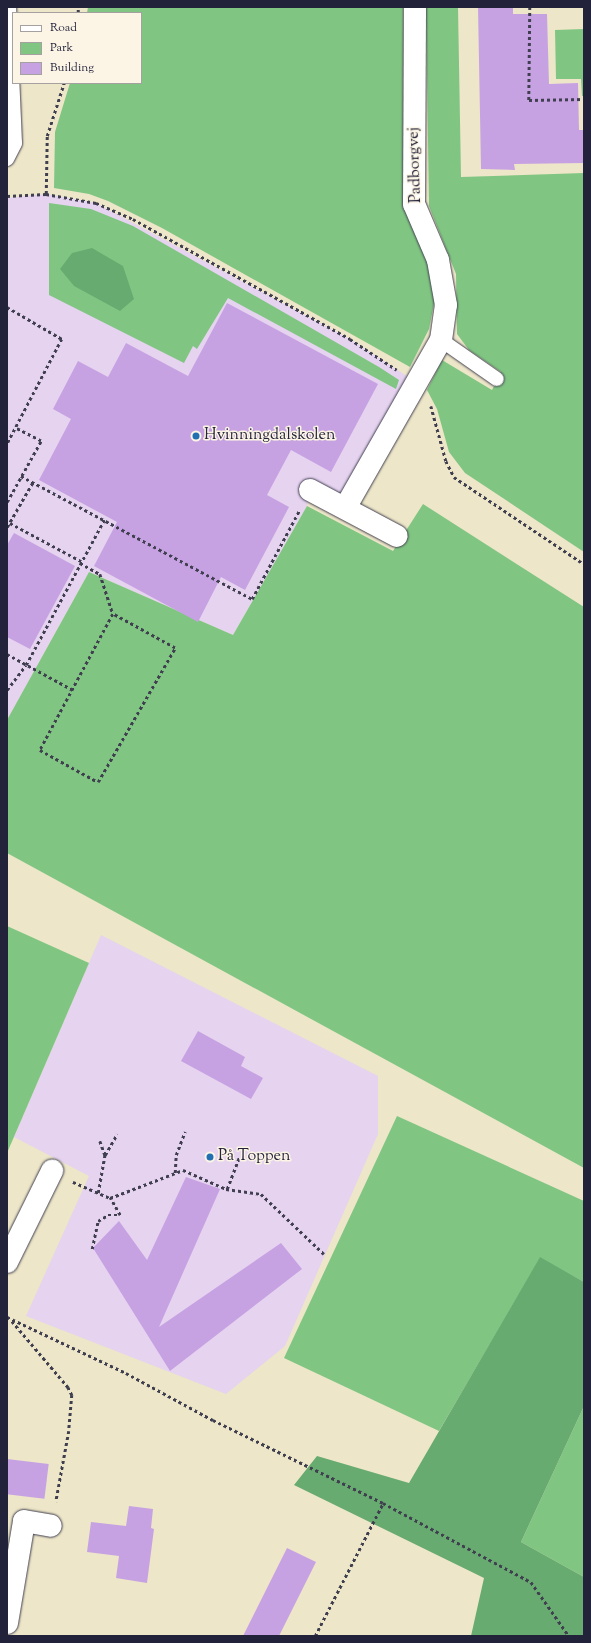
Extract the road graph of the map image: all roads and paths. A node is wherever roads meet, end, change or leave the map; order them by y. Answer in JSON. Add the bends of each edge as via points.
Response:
{"nodes":[{"id":1,"x":9,"y":7,"type":"edge"},
{"id":2,"x":415,"y":7,"type":"edge"},
{"id":3,"x":530,"y":7,"type":"edge"},
{"id":4,"x":12,"y":66,"type":"edge"},
{"id":5,"x":13,"y":84,"type":"edge"},
{"id":6,"x":64,"y":84,"type":"edge"},
{"id":7,"x":584,"y":99,"type":"edge"},
{"id":8,"x":7,"y":159,"type":"edge"},
{"id":9,"x":46,"y":194,"type":"junction"},
{"id":10,"x":7,"y":196,"type":"edge"},
{"id":11,"x":7,"y":307,"type":"edge"},
{"id":12,"x":441,"y":340,"type":"junction"},
{"id":13,"x":497,"y":379,"type":"dead end"},
{"id":14,"x":416,"y":382,"type":"junction"},
{"id":15,"x":14,"y":427,"type":"junction"},
{"id":16,"x":7,"y":444,"type":"edge"},
{"id":17,"x":22,"y":476,"type":"junction"},
{"id":18,"x":33,"y":482,"type":"junction"},
{"id":19,"x":310,"y":490,"type":"joint"},
{"id":20,"x":7,"y":502,"type":"edge"},
{"id":21,"x":345,"y":508,"type":"junction"},
{"id":22,"x":104,"y":520,"type":"junction"},
{"id":23,"x":10,"y":523,"type":"junction"},
{"id":24,"x":7,"y":527,"type":"edge"},
{"id":25,"x":397,"y":536,"type":"dead end"},
{"id":26,"x":81,"y":562,"type":"junction"},
{"id":27,"x":584,"y":564,"type":"edge"},
{"id":28,"x":113,"y":614,"type":"junction"},
{"id":29,"x":7,"y":654,"type":"edge"},
{"id":30,"x":26,"y":665,"type":"junction"},
{"id":31,"x":7,"y":690,"type":"edge"},
{"id":32,"x":73,"y":690,"type":"junction"},
{"id":33,"x":185,"y":1132,"type":"dead end"},
{"id":34,"x":117,"y":1134,"type":"dead end"},
{"id":35,"x":100,"y":1141,"type":"dead end"},
{"id":36,"x":105,"y":1155,"type":"junction"},
{"id":37,"x":239,"y":1157,"type":"dead end"},
{"id":38,"x":52,"y":1171,"type":"joint"},
{"id":39,"x":175,"y":1173,"type":"junction"},
{"id":40,"x":227,"y":1189,"type":"junction"},
{"id":41,"x":98,"y":1193,"type":"junction"},
{"id":42,"x":110,"y":1198,"type":"junction"},
{"id":43,"x":92,"y":1249,"type":"dead end"},
{"id":44,"x":324,"y":1254,"type":"dead end"},
{"id":45,"x":7,"y":1262,"type":"edge"},
{"id":46,"x":7,"y":1317,"type":"edge"},
{"id":47,"x":11,"y":1319,"type":"junction"},
{"id":48,"x":384,"y":1503,"type":"junction"},
{"id":49,"x":51,"y":1526,"type":"joint"},
{"id":50,"x":7,"y":1623,"type":"edge"},
{"id":51,"x":315,"y":1636,"type":"edge"},
{"id":52,"x":569,"y":1636,"type":"edge"}],
"edges":[{"from":1,"to":4,"type":"lane"},
{"from":2,"to":12,"type":"street","name":"Padborgvej","via":[[414,204],[438,260],[446,305]]},
{"from":3,"to":7,"type":"path","via":[[529,100]]},
{"from":5,"to":8,"type":"lane","via":[[16,144]]},
{"from":6,"to":9,"type":"path","via":[[47,136]]},
{"from":9,"to":10,"type":"path"},
{"from":9,"to":14,"type":"path","via":[[96,203],[133,219],[350,339]]},
{"from":11,"to":15,"type":"path","via":[[62,339]]},
{"from":12,"to":13,"type":"lane"},
{"from":12,"to":14,"type":"street","name":"Padborgvej"},
{"from":14,"to":21,"type":"street","name":"Padborgvej"},
{"from":14,"to":27,"type":"path","via":[[434,412],[446,461],[454,477]]},
{"from":15,"to":16,"type":"path"},
{"from":15,"to":17,"type":"path","via":[[41,441]]},
{"from":17,"to":18,"type":"path"},
{"from":17,"to":20,"type":"path"},
{"from":18,"to":22,"type":"path"},
{"from":18,"to":23,"type":"path"},
{"from":19,"to":21,"type":"street"},
{"from":19,"to":22,"type":"path","via":[[252,599]]},
{"from":21,"to":25,"type":"street"},
{"from":22,"to":26,"type":"path"},
{"from":23,"to":24,"type":"path"},
{"from":23,"to":26,"type":"path"},
{"from":26,"to":28,"type":"path","via":[[100,574]]},
{"from":26,"to":30,"type":"path"},
{"from":28,"to":32,"type":"path"},
{"from":28,"to":32,"type":"path","via":[[175,648],[98,782],[40,750]]},
{"from":29,"to":30,"type":"path"},
{"from":30,"to":31,"type":"path"},
{"from":30,"to":32,"type":"path"},
{"from":33,"to":39,"type":"path","via":[[176,1155]]},
{"from":34,"to":36,"type":"path"},
{"from":35,"to":36,"type":"path"},
{"from":36,"to":41,"type":"path"},
{"from":37,"to":40,"type":"path"},
{"from":38,"to":41,"type":"path"},
{"from":38,"to":45,"type":"street"},
{"from":39,"to":40,"type":"path","via":[[183,1170]]},
{"from":39,"to":42,"type":"path"},
{"from":40,"to":44,"type":"path","via":[[261,1194]]},
{"from":41,"to":42,"type":"path"},
{"from":42,"to":43,"type":"path","via":[[120,1215],[108,1215],[98,1221]]},
{"from":46,"to":47,"type":"path"},
{"from":47,"to":48,"type":"path","via":[[126,1373],[213,1420]]},
{"from":47,"to":49,"type":"path","via":[[72,1395],[69,1431]]},
{"from":48,"to":51,"type":"path"},
{"from":48,"to":52,"type":"path","via":[[531,1582]]},
{"from":49,"to":50,"type":"street","via":[[24,1522]]}]}
